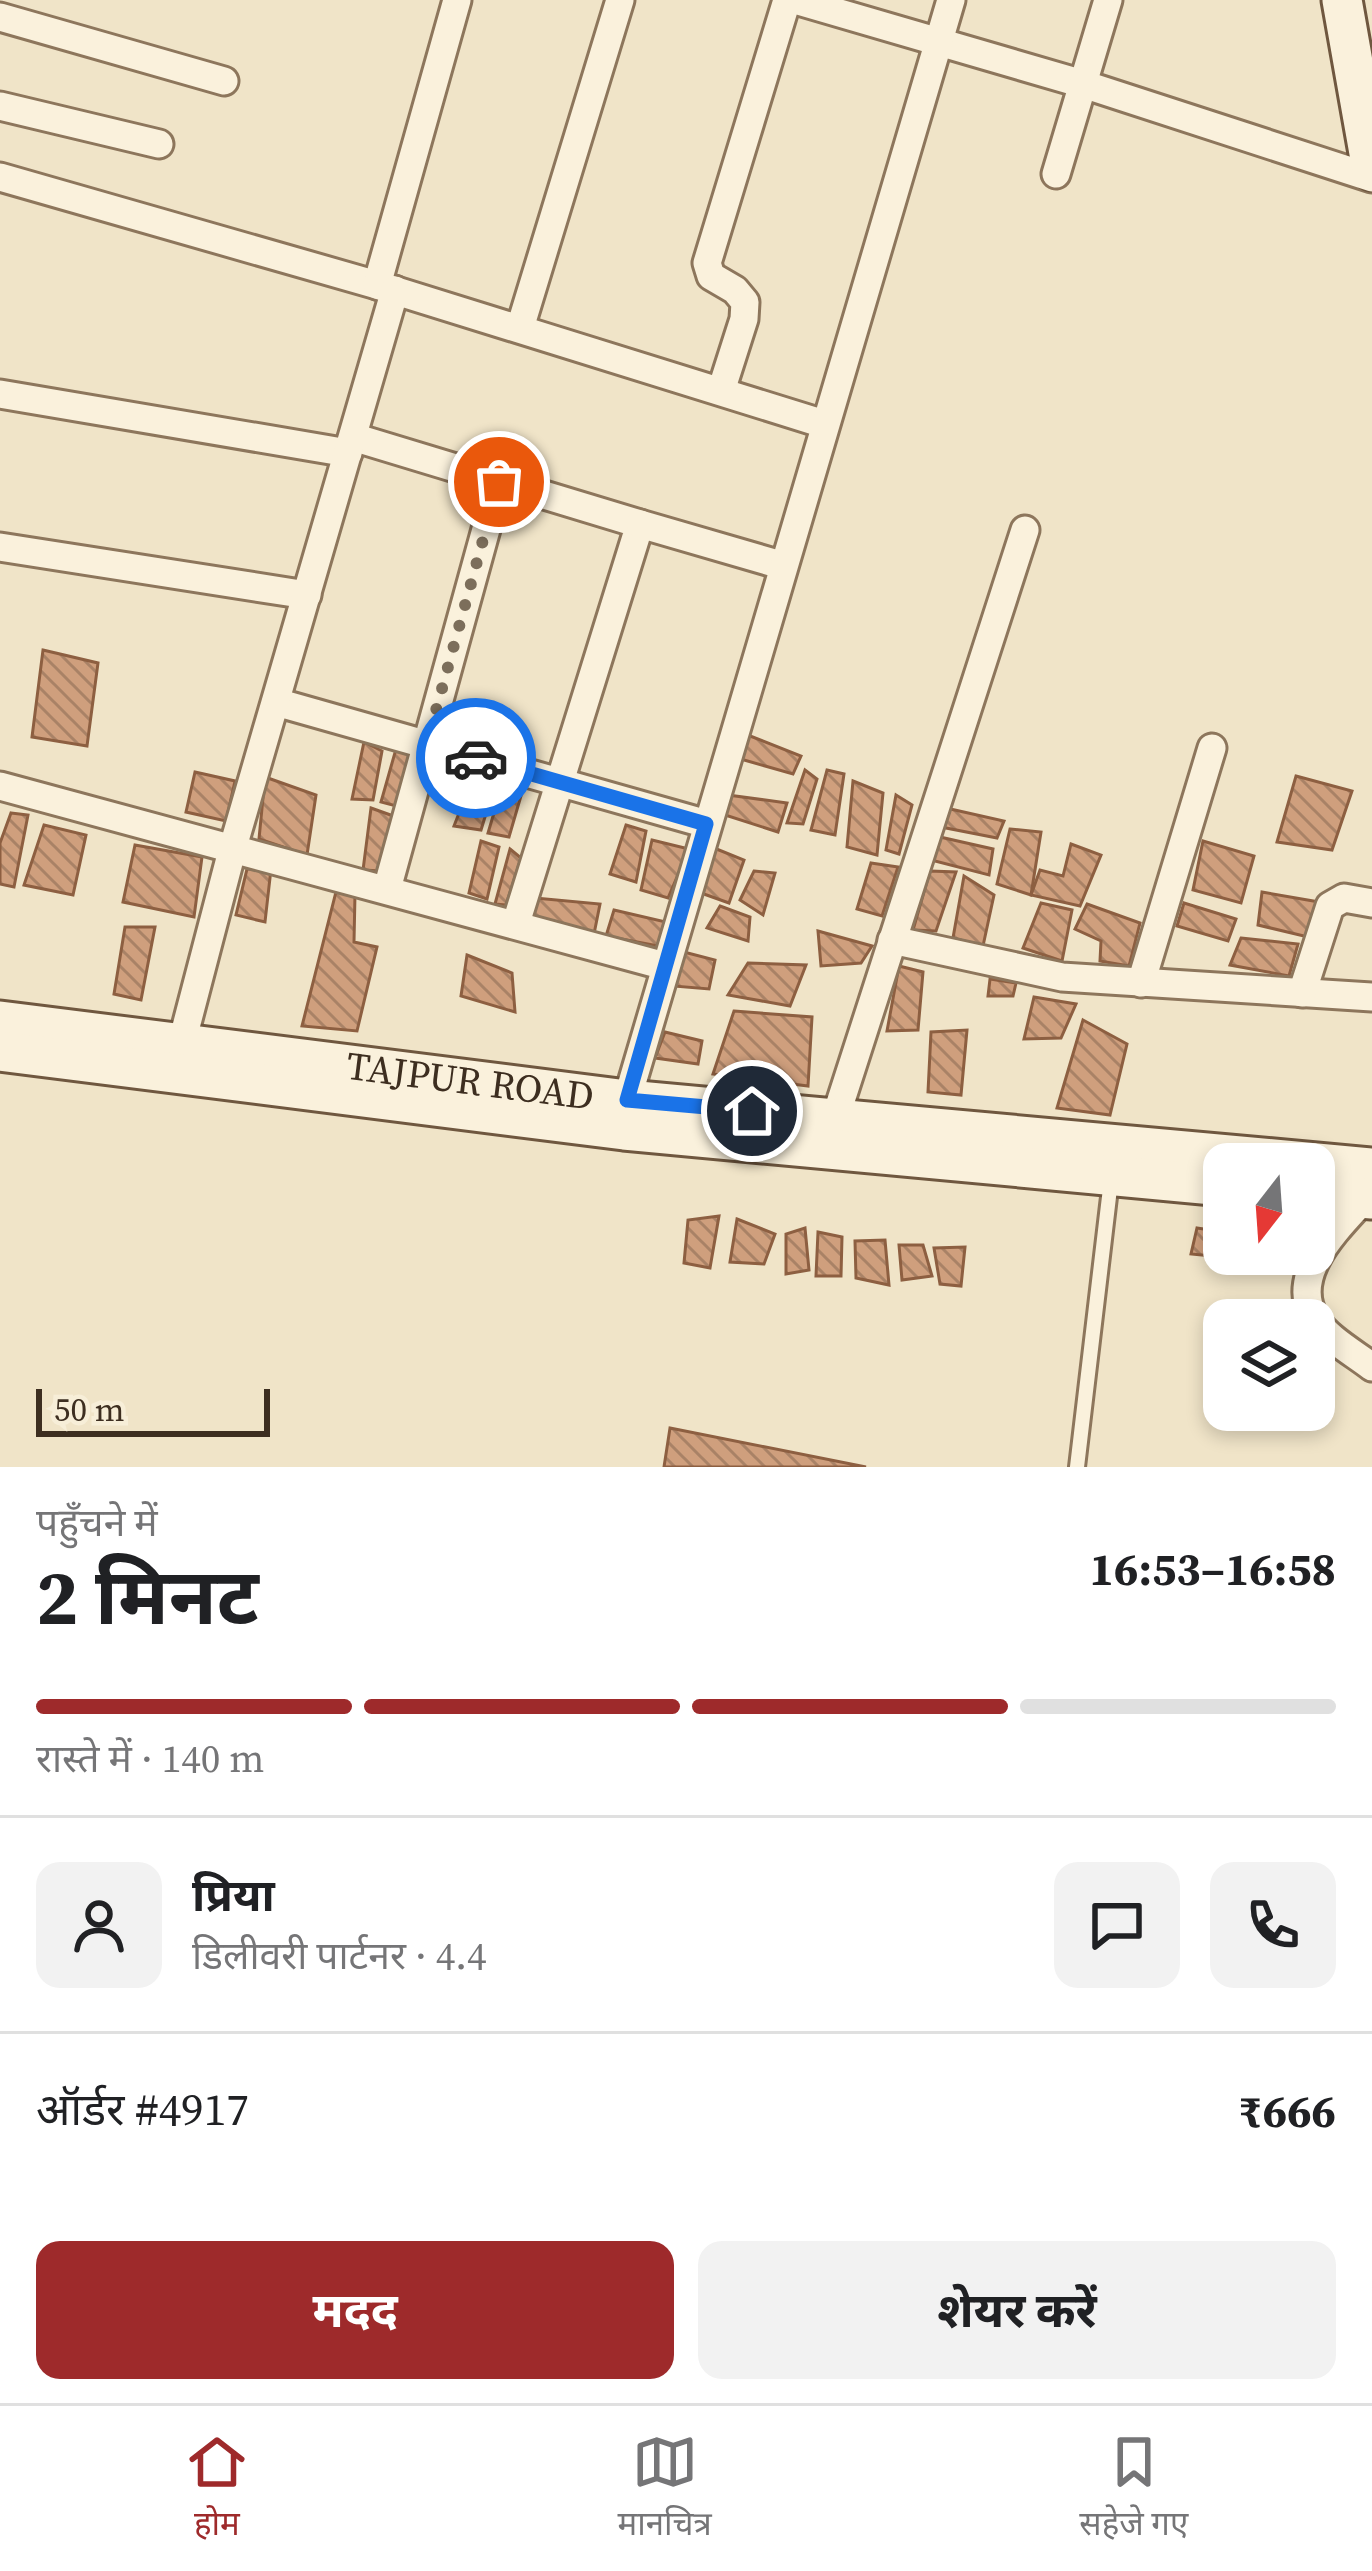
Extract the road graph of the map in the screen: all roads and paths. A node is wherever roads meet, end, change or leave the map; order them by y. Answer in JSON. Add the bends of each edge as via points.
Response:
{"nodes":[{"id":1,"x":457,"y":0,"type":"edge"},
{"id":2,"x":620,"y":0,"type":"edge"},
{"id":3,"x":791,"y":0,"type":"edge"},
{"id":4,"x":951,"y":0,"type":"edge"},
{"id":5,"x":1108,"y":0,"type":"edge"},
{"id":6,"x":1342,"y":0,"type":"edge"},
{"id":7,"x":0,"y":17,"type":"edge"},
{"id":8,"x":939,"y":40,"type":"junction"},
{"id":9,"x":224,"y":81,"type":"dead end"},
{"id":10,"x":1083,"y":84,"type":"junction"},
{"id":11,"x":0,"y":106,"type":"edge"},
{"id":12,"x":159,"y":144,"type":"dead end"},
{"id":13,"x":1056,"y":174,"type":"dead end"},
{"id":14,"x":1372,"y":174,"type":"edge"},
{"id":15,"x":0,"y":177,"type":"edge"},
{"id":16,"x":386,"y":288,"type":"junction"},
{"id":17,"x":520,"y":328,"type":"junction"},
{"id":18,"x":721,"y":391,"type":"junction"},
{"id":19,"x":0,"y":394,"type":"edge"},
{"id":20,"x":824,"y":424,"type":"junction"},
{"id":21,"x":350,"y":445,"type":"junction"},
{"id":22,"x":499,"y":482,"type":"junction"},
{"id":23,"x":640,"y":524,"type":"junction"},
{"id":24,"x":1024,"y":530,"type":"dead end"},
{"id":25,"x":0,"y":547,"type":"edge"},
{"id":26,"x":782,"y":565,"type":"junction"},
{"id":27,"x":307,"y":596,"type":"junction"},
{"id":28,"x":276,"y":702,"type":"junction"},
{"id":29,"x":427,"y":743,"type":"junction"},
{"id":30,"x":1213,"y":748,"type":"dead end"},
{"id":31,"x":560,"y":783,"type":"junction"},
{"id":32,"x":0,"y":786,"type":"edge"},
{"id":33,"x":706,"y":824,"type":"junction"},
{"id":34,"x":233,"y":847,"type":"junction"},
{"id":35,"x":387,"y":889,"type":"junction"},
{"id":36,"x":1372,"y":903,"type":"edge"},
{"id":37,"x":516,"y":923,"type":"junction"},
{"id":38,"x":892,"y":940,"type":"junction"},
{"id":39,"x":665,"y":966,"type":"junction"},
{"id":40,"x":1141,"y":983,"type":"junction"},
{"id":41,"x":1301,"y":993,"type":"junction"},
{"id":42,"x":1372,"y":997,"type":"edge"},
{"id":43,"x":0,"y":1021,"type":"edge"},
{"id":44,"x":181,"y":1046,"type":"junction"},
{"id":45,"x":0,"y":1052,"type":"edge"},
{"id":46,"x":627,"y":1100,"type":"junction"},
{"id":47,"x":565,"y":1108,"type":"junction"},
{"id":48,"x":836,"y":1119,"type":"junction"},
{"id":49,"x":1111,"y":1177,"type":"junction"},
{"id":50,"x":1203,"y":1184,"type":"edge"},
{"id":51,"x":1370,"y":1188,"type":"edge"},
{"id":52,"x":1335,"y":1192,"type":"edge"},
{"id":53,"x":1372,"y":1367,"type":"edge"},
{"id":54,"x":1077,"y":1467,"type":"edge"}],
"edges":[{"from":1,"to":16,"type":"street"},
{"from":2,"to":17,"type":"street"},
{"from":3,"to":8,"type":"street"},
{"from":3,"to":18,"type":"street","via":[[707,263],[711,276],[745,302]]},
{"from":4,"to":8,"type":"street"},
{"from":5,"to":10,"type":"street"},
{"from":6,"to":14,"type":"main road"},
{"from":7,"to":9,"type":"street"},
{"from":8,"to":10,"type":"street"},
{"from":8,"to":20,"type":"street"},
{"from":10,"to":13,"type":"street"},
{"from":10,"to":14,"type":"street"},
{"from":11,"to":12,"type":"street"},
{"from":15,"to":16,"type":"street"},
{"from":16,"to":17,"type":"street"},
{"from":16,"to":21,"type":"street"},
{"from":17,"to":18,"type":"street"},
{"from":18,"to":20,"type":"street"},
{"from":19,"to":21,"type":"street"},
{"from":20,"to":26,"type":"street"},
{"from":21,"to":22,"type":"street"},
{"from":21,"to":27,"type":"street"},
{"from":22,"to":23,"type":"street"},
{"from":22,"to":29,"type":"street"},
{"from":23,"to":26,"type":"street"},
{"from":23,"to":31,"type":"street"},
{"from":24,"to":38,"type":"street"},
{"from":25,"to":27,"type":"street"},
{"from":26,"to":33,"type":"street"},
{"from":27,"to":28,"type":"street"},
{"from":28,"to":29,"type":"street"},
{"from":28,"to":34,"type":"street"},
{"from":29,"to":31,"type":"street"},
{"from":29,"to":35,"type":"street"},
{"from":30,"to":40,"type":"street"},
{"from":31,"to":33,"type":"street"},
{"from":31,"to":37,"type":"street"},
{"from":32,"to":34,"type":"street"},
{"from":33,"to":39,"type":"street"},
{"from":34,"to":35,"type":"street"},
{"from":34,"to":44,"type":"street"},
{"from":35,"to":37,"type":"street"},
{"from":36,"to":41,"type":"street","via":[[1344,898],[1330,906]]},
{"from":37,"to":39,"type":"street"},
{"from":38,"to":40,"type":"street","via":[[1062,977]]},
{"from":38,"to":48,"type":"street"},
{"from":39,"to":46,"type":"street"},
{"from":40,"to":41,"type":"street"},
{"from":41,"to":42,"type":"street"},
{"from":43,"to":44,"type":"main road","name":"TAJPUR ROAD"},
{"from":44,"to":47,"type":"main road","name":"TAJPUR ROAD"},
{"from":45,"to":47,"type":"main road","name":"TAJPUR ROAD"},
{"from":46,"to":47,"type":"main road","name":"TAJPUR ROAD"},
{"from":46,"to":48,"type":"main road","name":"TAJPUR ROAD"},
{"from":47,"to":49,"type":"main road","name":"TAJPUR ROAD"},
{"from":48,"to":51,"type":"main road","name":"TAJPUR ROAD"},
{"from":49,"to":50,"type":"main road","name":"TAJPUR ROAD"},
{"from":49,"to":54,"type":"lane"},
{"from":51,"to":52,"type":"main road"},
{"from":51,"to":53,"type":"street","via":[[1323,1245],[1308,1300],[1323,1329]]}]}
